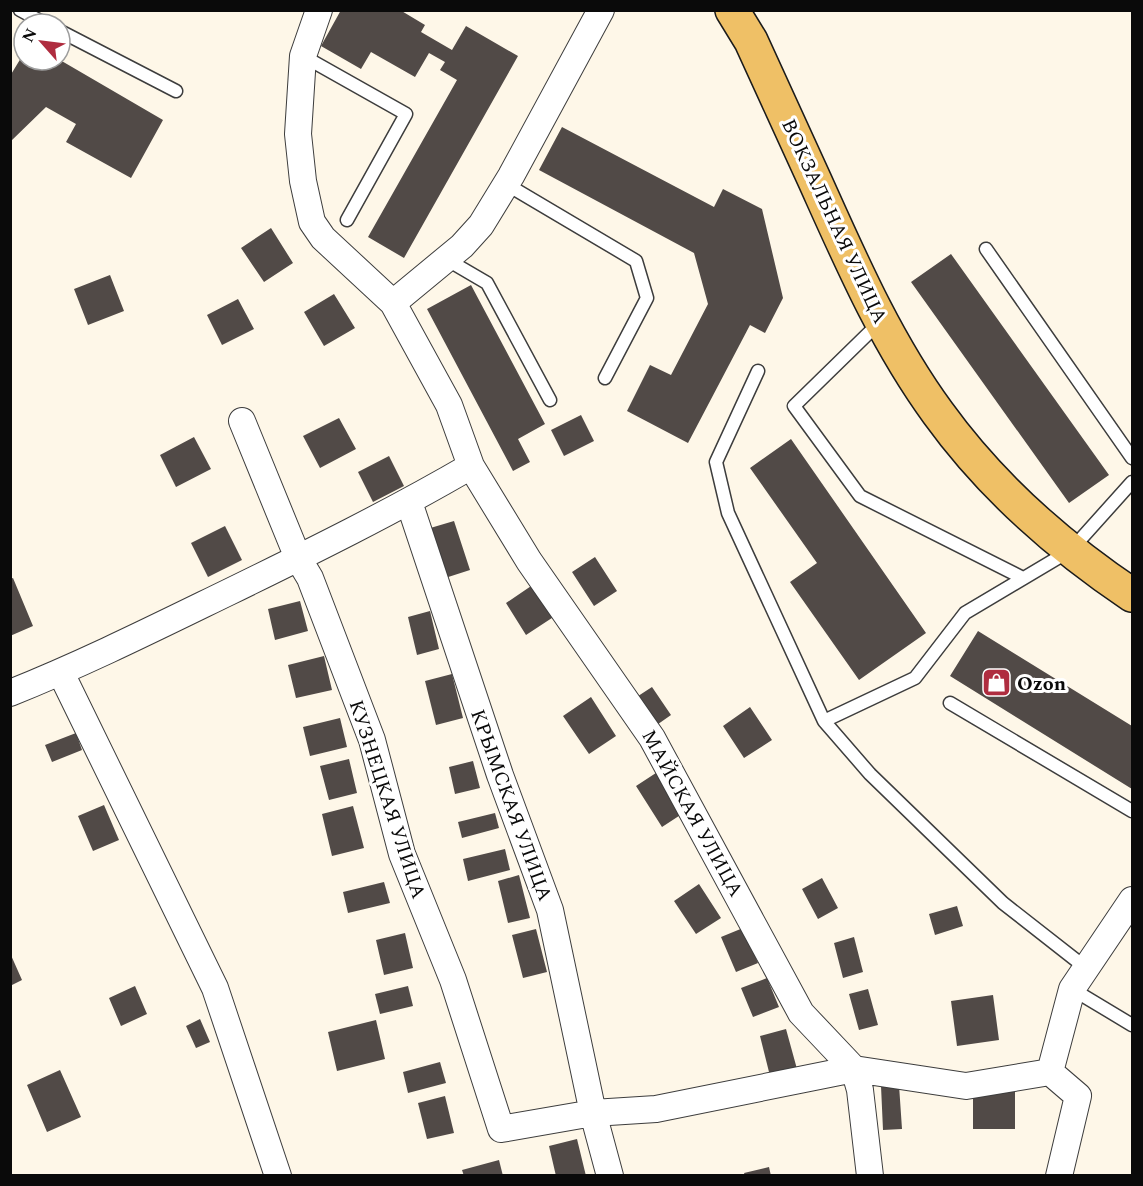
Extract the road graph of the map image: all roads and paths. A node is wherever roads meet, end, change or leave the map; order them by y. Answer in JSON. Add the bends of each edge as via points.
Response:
{"nodes":[{"id":1,"x":319,"y":10,"type":"edge"},
{"id":2,"x":601,"y":10,"type":"edge"},
{"id":3,"x":732,"y":10,"type":"edge"},
{"id":4,"x":72,"y":37,"type":"edge"},
{"id":5,"x":303,"y":56,"type":"junction"},
{"id":6,"x":176,"y":91,"type":"dead end"},
{"id":7,"x":506,"y":184,"type":"junction"},
{"id":8,"x":347,"y":220,"type":"dead end"},
{"id":9,"x":986,"y":249,"type":"dead end"},
{"id":10,"x":446,"y":259,"type":"junction"},
{"id":11,"x":393,"y":303,"type":"junction"},
{"id":12,"x":881,"y":321,"type":"junction"},
{"id":13,"x":758,"y":371,"type":"dead end"},
{"id":14,"x":605,"y":378,"type":"dead end"},
{"id":15,"x":550,"y":400,"type":"dead end"},
{"id":16,"x":242,"y":421,"type":"dead end"},
{"id":17,"x":1132,"y":458,"type":"edge"},
{"id":18,"x":471,"y":466,"type":"junction"},
{"id":19,"x":1132,"y":482,"type":"edge"},
{"id":20,"x":410,"y":502,"type":"junction"},
{"id":21,"x":1071,"y":550,"type":"junction"},
{"id":22,"x":298,"y":558,"type":"junction"},
{"id":23,"x":1023,"y":578,"type":"junction"},
{"id":24,"x":1132,"y":595,"type":"edge"},
{"id":25,"x":61,"y":673,"type":"junction"},
{"id":26,"x":10,"y":693,"type":"edge"},
{"id":27,"x":950,"y":703,"type":"dead end"},
{"id":28,"x":824,"y":721,"type":"junction"},
{"id":29,"x":1132,"y":811,"type":"edge"},
{"id":30,"x":1132,"y":900,"type":"edge"},
{"id":31,"x":1086,"y":968,"type":"junction"},
{"id":32,"x":1072,"y":989,"type":"junction"},
{"id":33,"x":1132,"y":1024,"type":"edge"},
{"id":34,"x":854,"y":1069,"type":"junction"},
{"id":35,"x":1050,"y":1072,"type":"junction"},
{"id":36,"x":593,"y":1113,"type":"junction"},
{"id":37,"x":278,"y":1176,"type":"edge"},
{"id":38,"x":610,"y":1176,"type":"edge"},
{"id":39,"x":870,"y":1176,"type":"edge"},
{"id":40,"x":1059,"y":1176,"type":"edge"}],
"edges":[{"from":1,"to":5,"type":"street","name":"МАЙСКАЯ УЛИЦА"},
{"from":2,"to":7,"type":"street"},
{"from":3,"to":12,"type":"main road","name":"ВОКЗАЛЬНАЯ УЛИЦА","via":[[751,41],[851,265]]},
{"from":4,"to":6,"type":"lane"},
{"from":5,"to":8,"type":"lane","via":[[406,114]]},
{"from":5,"to":11,"type":"street","name":"МАЙСКАЯ УЛИЦА","via":[[298,134],[312,222],[323,238]]},
{"from":7,"to":10,"type":"street","via":[[481,225]]},
{"from":7,"to":14,"type":"lane","via":[[636,261],[647,298]]},
{"from":9,"to":17,"type":"lane"},
{"from":10,"to":11,"type":"street"},
{"from":10,"to":15,"type":"lane","via":[[487,283]]},
{"from":11,"to":18,"type":"street","name":"МАЙСКАЯ УЛИЦА","via":[[449,405]]},
{"from":12,"to":21,"type":"main road","name":"ВОКЗАЛЬНАЯ УЛИЦА","via":[[963,446]]},
{"from":12,"to":23,"type":"lane","via":[[794,406],[860,496]]},
{"from":13,"to":28,"type":"lane","via":[[716,462],[728,513]]},
{"from":16,"to":22,"type":"street","name":"КУЗНЕЦКАЯ УЛИЦА"},
{"from":18,"to":20,"type":"street"},
{"from":18,"to":34,"type":"street","name":"МАЙСКАЯ УЛИЦА","via":[[529,561],[652,738],[801,1013]]},
{"from":19,"to":21,"type":"lane"},
{"from":20,"to":22,"type":"street"},
{"from":20,"to":36,"type":"street","name":"КРЫМСКАЯ УЛИЦА","via":[[500,775],[550,910]]},
{"from":21,"to":23,"type":"lane"},
{"from":21,"to":24,"type":"main road","name":"ВОКЗАЛЬНАЯ УЛИЦА"},
{"from":22,"to":25,"type":"street"},
{"from":22,"to":36,"type":"street","name":"КУЗНЕЦКАЯ УЛИЦА","via":[[310,578],[372,740],[402,854],[453,980],[501,1129]]},
{"from":23,"to":28,"type":"lane","via":[[965,613],[915,678]]},
{"from":25,"to":26,"type":"street"},
{"from":25,"to":37,"type":"street","via":[[215,988]]},
{"from":27,"to":29,"type":"lane"},
{"from":28,"to":31,"type":"lane","via":[[870,774],[1003,903]]},
{"from":30,"to":31,"type":"street"},
{"from":31,"to":32,"type":"street"},
{"from":32,"to":33,"type":"lane"},
{"from":32,"to":35,"type":"street"},
{"from":34,"to":35,"type":"street","via":[[966,1086]]},
{"from":34,"to":36,"type":"street","via":[[656,1109]]},
{"from":34,"to":39,"type":"street"},
{"from":35,"to":40,"type":"street","via":[[1078,1095]]},
{"from":36,"to":38,"type":"street","name":"КРЫМСКАЯ УЛИЦА"}]}
